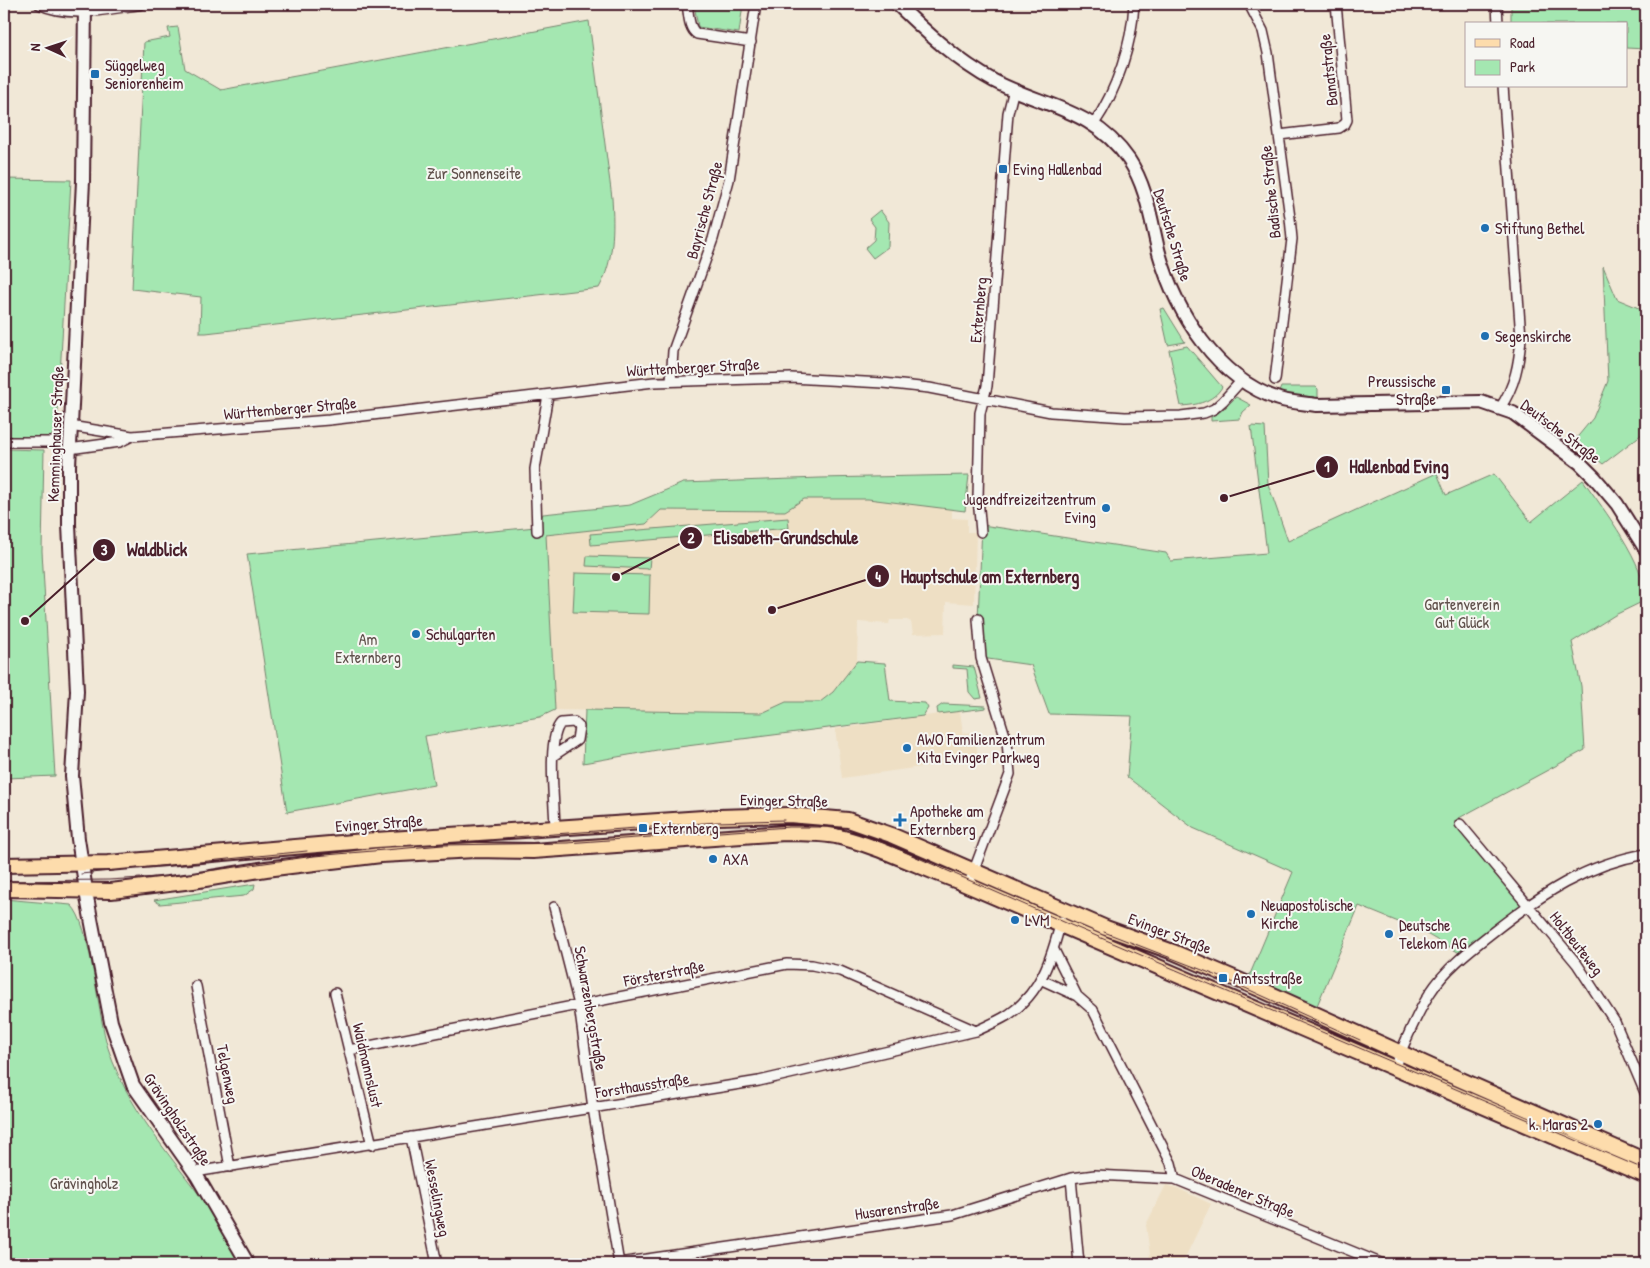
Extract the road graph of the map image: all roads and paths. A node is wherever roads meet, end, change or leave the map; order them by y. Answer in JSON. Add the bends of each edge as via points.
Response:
{"nodes":[{"id":1,"x":39,"y":4,"type":"edge"},
{"id":2,"x":142,"y":4,"type":"edge"},
{"id":3,"x":687,"y":4,"type":"edge"},
{"id":4,"x":756,"y":4,"type":"edge"},
{"id":5,"x":897,"y":4,"type":"edge"},
{"id":6,"x":1134,"y":4,"type":"edge"},
{"id":7,"x":1249,"y":4,"type":"edge"},
{"id":8,"x":1336,"y":4,"type":"edge"},
{"id":9,"x":1497,"y":4,"type":"edge"},
{"id":10,"x":85,"y":7,"type":"edge"},
{"id":11,"x":1498,"y":22,"type":"edge"},
{"id":12,"x":751,"y":42,"type":"junction"},
{"id":13,"x":1503,"y":88,"type":"edge"},
{"id":14,"x":1014,"y":90,"type":"junction"},
{"id":15,"x":1094,"y":124,"type":"junction"},
{"id":16,"x":1279,"y":135,"type":"junction"},
{"id":17,"x":1242,"y":380,"type":"junction"},
{"id":18,"x":1275,"y":380,"type":"dead end"},
{"id":19,"x":671,"y":382,"type":"junction"},
{"id":20,"x":548,"y":395,"type":"junction"},
{"id":21,"x":984,"y":398,"type":"junction"},
{"id":22,"x":1500,"y":408,"type":"junction"},
{"id":23,"x":70,"y":426,"type":"junction"},
{"id":24,"x":132,"y":436,"type":"junction"},
{"id":25,"x":4,"y":442,"type":"edge"},
{"id":26,"x":55,"y":442,"type":"dead end"},
{"id":27,"x":69,"y":449,"type":"junction"},
{"id":28,"x":537,"y":531,"type":"dead end"},
{"id":29,"x":981,"y":532,"type":"dead end"},
{"id":30,"x":1646,"y":547,"type":"edge"},
{"id":31,"x":978,"y":619,"type":"dead end"},
{"id":32,"x":553,"y":756,"type":"dead end"},
{"id":33,"x":1460,"y":824,"type":"dead end"},
{"id":34,"x":555,"y":829,"type":"junction"},
{"id":35,"x":1646,"y":854,"type":"edge"},
{"id":36,"x":82,"y":864,"type":"junction"},
{"id":37,"x":4,"y":865,"type":"edge"},
{"id":38,"x":974,"y":872,"type":"junction"},
{"id":39,"x":968,"y":886,"type":"junction"},
{"id":40,"x":4,"y":889,"type":"edge"},
{"id":41,"x":86,"y":892,"type":"junction"},
{"id":42,"x":1527,"y":905,"type":"junction"},
{"id":43,"x":554,"y":907,"type":"dead end"},
{"id":44,"x":1064,"y":909,"type":"junction"},
{"id":45,"x":1060,"y":926,"type":"junction"},
{"id":46,"x":1054,"y":950,"type":"junction"},
{"id":47,"x":1042,"y":980,"type":"junction"},
{"id":48,"x":196,"y":986,"type":"dead end"},
{"id":49,"x":335,"y":993,"type":"dead end"},
{"id":50,"x":1077,"y":996,"type":"junction"},
{"id":51,"x":579,"y":1005,"type":"junction"},
{"id":52,"x":976,"y":1031,"type":"junction"},
{"id":53,"x":349,"y":1050,"type":"junction"},
{"id":54,"x":1401,"y":1053,"type":"junction"},
{"id":55,"x":1394,"y":1068,"type":"junction"},
{"id":56,"x":1646,"y":1095,"type":"edge"},
{"id":57,"x":593,"y":1108,"type":"junction"},
{"id":58,"x":411,"y":1137,"type":"junction"},
{"id":59,"x":372,"y":1145,"type":"junction"},
{"id":60,"x":1646,"y":1161,"type":"edge"},
{"id":61,"x":230,"y":1167,"type":"junction"},
{"id":62,"x":195,"y":1172,"type":"junction"},
{"id":63,"x":1646,"y":1176,"type":"edge"},
{"id":64,"x":1071,"y":1178,"type":"junction"},
{"id":65,"x":1175,"y":1179,"type":"junction"},
{"id":66,"x":248,"y":1264,"type":"edge"},
{"id":67,"x":437,"y":1264,"type":"edge"},
{"id":68,"x":619,"y":1264,"type":"edge"},
{"id":69,"x":1079,"y":1264,"type":"edge"},
{"id":70,"x":1383,"y":1264,"type":"edge"}],
"edges":[{"from":1,"to":10,"type":"street","via":[[66,11]]},
{"from":2,"to":10,"type":"street","via":[[101,11]]},
{"from":3,"to":12,"type":"street","via":[[690,26],[697,34]]},
{"from":4,"to":12,"type":"street","name":"Bayrische Straße"},
{"from":5,"to":14,"type":"main road","name":"Deutsche Straße","via":[[954,56]]},
{"from":6,"to":15,"type":"street","via":[[1118,74]]},
{"from":7,"to":16,"type":"street","name":"Badische Straße","via":[[1263,31]]},
{"from":8,"to":16,"type":"street","name":"Banatstraße","via":[[1347,104],[1345,124],[1331,129]]},
{"from":9,"to":11,"type":"street"},
{"from":10,"to":23,"type":"main road","name":"Kemminghauser Straße","via":[[83,181]]},
{"from":12,"to":19,"type":"street","name":"Bayrische Straße","via":[[731,172],[720,217],[673,350]]},
{"from":13,"to":22,"type":"street","via":[[1521,338],[1515,378]]},
{"from":14,"to":15,"type":"main road","name":"Deutsche Straße","via":[[1064,108]]},
{"from":14,"to":21,"type":"street","name":"Externberg","via":[[1008,113]]},
{"from":15,"to":17,"type":"main road","name":"Deutsche Straße","via":[[1118,146],[1137,174],[1166,273],[1192,328],[1217,358]]},
{"from":16,"to":18,"type":"street","name":"Badische Straße","via":[[1292,239]]},
{"from":17,"to":21,"type":"street","name":"Württemberger Straße","via":[[1214,408],[1204,413],[1181,416],[1126,417],[1051,412]]},
{"from":17,"to":22,"type":"main road","name":"Deutsche Straße","via":[[1279,399],[1309,404],[1446,401],[1481,402]]},
{"from":19,"to":20,"type":"street","name":"Württemberger Straße"},
{"from":19,"to":21,"type":"street","name":"Württemberger Straße","via":[[801,378],[883,383]]},
{"from":20,"to":24,"type":"street","name":"Württemberger Straße","via":[[262,426]]},
{"from":20,"to":28,"type":"street","via":[[535,469]]},
{"from":21,"to":29,"type":"street","name":"Externberg","via":[[980,413],[978,498]]},
{"from":22,"to":30,"type":"main road","name":"Deutsche Straße","via":[[1513,413],[1580,463],[1616,504]]},
{"from":23,"to":24,"type":"street","name":"Württemberger Straße"},
{"from":23,"to":27,"type":"main road","name":"Kemminghauser Straße"},
{"from":24,"to":27,"type":"street","name":"Württemberger Straße","via":[[120,442]]},
{"from":25,"to":26,"type":"street"},
{"from":27,"to":36,"type":"main road","name":"Kemminghauser Straße","via":[[77,691],[72,776]]},
{"from":31,"to":38,"type":"street","via":[[981,658],[1010,757],[1010,774]]},
{"from":32,"to":34,"type":"street"},
{"from":33,"to":42,"type":"street","name":"Holtbeuteweg"},
{"from":34,"to":36,"type":"main road","name":"Evinger Straße"},
{"from":34,"to":38,"type":"main road","name":"Evinger Straße","via":[[723,817],[825,817],[874,828]]},
{"from":35,"to":42,"type":"street","via":[[1583,872]]},
{"from":36,"to":37,"type":"main road","name":"Evinger Straße"},
{"from":36,"to":41,"type":"main road","name":"Grävingholzstraße"},
{"from":38,"to":39,"type":"street"},
{"from":38,"to":44,"type":"main road","name":"Evinger Straße"},
{"from":39,"to":41,"type":"main road","name":"Evinger Straße","via":[[836,836],[785,833],[533,851],[475,850],[381,855],[193,882]]},
{"from":39,"to":45,"type":"main road","name":"Evinger Straße"},
{"from":40,"to":41,"type":"main road","name":"Evinger Straße"},
{"from":41,"to":62,"type":"main road","name":"Grävingholzstraße","via":[[111,1022],[125,1065],[138,1093]]},
{"from":42,"to":54,"type":"street","via":[[1464,955],[1430,992]]},
{"from":42,"to":56,"type":"street","name":"Holtbeuteweg","via":[[1577,964],[1615,1022]]},
{"from":43,"to":51,"type":"street","name":"Schwarzenbergstraße"},
{"from":44,"to":45,"type":"street"},
{"from":44,"to":54,"type":"main road","name":"Evinger Straße","via":[[1262,990]]},
{"from":45,"to":46,"type":"street"},
{"from":45,"to":55,"type":"main road","name":"Evinger Straße"},
{"from":46,"to":47,"type":"street","name":"Forsthausstraße"},
{"from":46,"to":50,"type":"street","name":"Oberadener Straße"},
{"from":47,"to":50,"type":"street","name":"Oberadener Straße"},
{"from":47,"to":52,"type":"street","name":"Forsthausstraße","via":[[1008,1014]]},
{"from":48,"to":61,"type":"street","name":"Telgenweg"},
{"from":49,"to":53,"type":"street","name":"Waidmannslust"},
{"from":50,"to":65,"type":"street","name":"Oberadener Straße","via":[[1094,1010],[1171,1163]]},
{"from":51,"to":52,"type":"street","name":"Försterstraße","via":[[787,964],[812,965],[840,971]]},
{"from":51,"to":53,"type":"street","name":"Försterstraße"},
{"from":51,"to":57,"type":"street","name":"Schwarzenbergstraße"},
{"from":52,"to":57,"type":"street","name":"Forsthausstraße","via":[[759,1082]]},
{"from":53,"to":59,"type":"street","name":"Waidmannslust"},
{"from":54,"to":55,"type":"street"},
{"from":54,"to":60,"type":"main road","name":"Evinger Straße"},
{"from":55,"to":63,"type":"main road","name":"Evinger Straße"},
{"from":57,"to":58,"type":"street","name":"Forsthausstraße"},
{"from":57,"to":68,"type":"street","name":"Schwarzenbergstraße"},
{"from":58,"to":59,"type":"street","name":"Forsthausstraße"},
{"from":58,"to":67,"type":"street","name":"Wesselingweg"},
{"from":59,"to":61,"type":"street","name":"Forsthausstraße"},
{"from":61,"to":62,"type":"street","name":"Forsthausstraße"},
{"from":62,"to":66,"type":"main road","name":"Grävingholzstraße"},
{"from":64,"to":65,"type":"street","name":"Husarenstraße","via":[[1095,1175]]},
{"from":64,"to":68,"type":"street","name":"Husarenstraße","via":[[952,1215]]},
{"from":64,"to":69,"type":"street"},
{"from":65,"to":70,"type":"street","name":"Oberadener Straße"}]}
